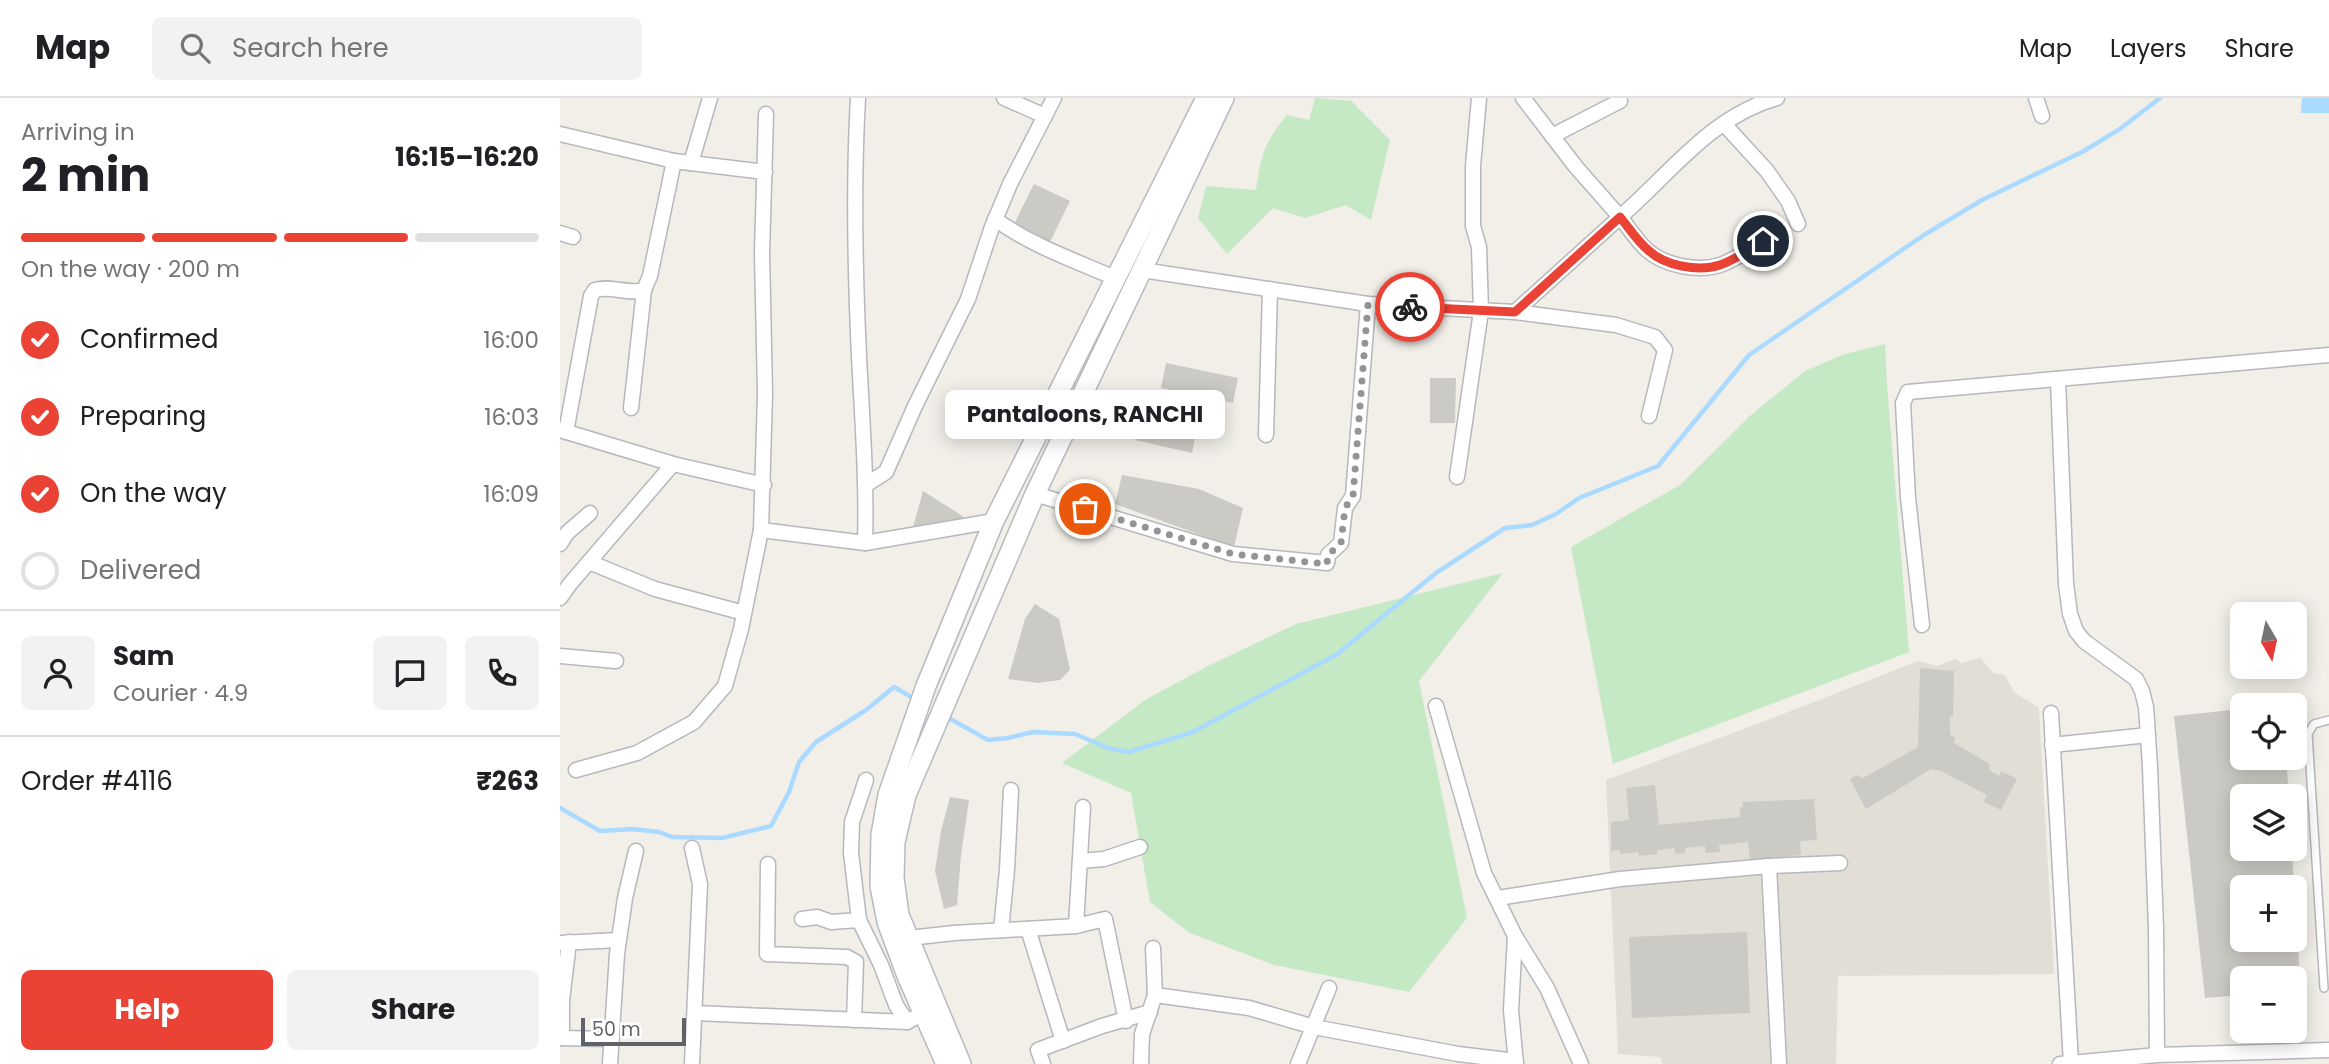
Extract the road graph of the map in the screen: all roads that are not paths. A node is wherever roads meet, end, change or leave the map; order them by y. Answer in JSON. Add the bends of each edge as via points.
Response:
{"nodes":[{"id":1,"x":710,"y":98,"type":"edge"},
{"id":2,"x":858,"y":98,"type":"edge"},
{"id":3,"x":1004,"y":98,"type":"edge"},
{"id":4,"x":1054,"y":98,"type":"edge"},
{"id":5,"x":1206,"y":98,"type":"edge"},
{"id":6,"x":1224,"y":98,"type":"edge"},
{"id":7,"x":1479,"y":98,"type":"edge"},
{"id":8,"x":1523,"y":98,"type":"edge"},
{"id":9,"x":1777,"y":98,"type":"edge"},
{"id":10,"x":2036,"y":98,"type":"edge"},
{"id":11,"x":1620,"y":101,"type":"dead end"},
{"id":12,"x":766,"y":114,"type":"dead end"},
{"id":13,"x":1045,"y":116,"type":"junction"},
{"id":14,"x":2042,"y":116,"type":"dead end"},
{"id":15,"x":1724,"y":124,"type":"junction"},
{"id":16,"x":560,"y":134,"type":"edge"},
{"id":17,"x":1552,"y":136,"type":"junction"},
{"id":18,"x":674,"y":161,"type":"junction"},
{"id":19,"x":691,"y":163,"type":"junction"},
{"id":20,"x":765,"y":172,"type":"junction"},
{"id":21,"x":1620,"y":217,"type":"junction"},
{"id":22,"x":995,"y":219,"type":"junction"},
{"id":23,"x":1798,"y":224,"type":"dead end"},
{"id":24,"x":1763,"y":241,"type":"dead end"},
{"id":25,"x":1142,"y":270,"type":"junction"},
{"id":26,"x":1115,"y":278,"type":"junction"},
{"id":27,"x":1270,"y":289,"type":"junction"},
{"id":28,"x":644,"y":290,"type":"junction"},
{"id":29,"x":1368,"y":304,"type":"junction"},
{"id":30,"x":1481,"y":311,"type":"junction"},
{"id":31,"x":1515,"y":312,"type":"junction"},
{"id":32,"x":2329,"y":355,"type":"edge"},
{"id":33,"x":2058,"y":379,"type":"junction"},
{"id":34,"x":631,"y":408,"type":"dead end"},
{"id":35,"x":1649,"y":416,"type":"dead end"},
{"id":36,"x":563,"y":431,"type":"edge"},
{"id":37,"x":1266,"y":435,"type":"dead end"},
{"id":38,"x":673,"y":464,"type":"junction"},
{"id":39,"x":1457,"y":477,"type":"dead end"},
{"id":40,"x":867,"y":484,"type":"junction"},
{"id":41,"x":764,"y":485,"type":"junction"},
{"id":42,"x":1035,"y":494,"type":"junction"},
{"id":43,"x":590,"y":513,"type":"dead end"},
{"id":44,"x":994,"y":521,"type":"junction"},
{"id":45,"x":761,"y":530,"type":"junction"},
{"id":46,"x":866,"y":543,"type":"junction"},
{"id":47,"x":560,"y":544,"type":"edge"},
{"id":48,"x":589,"y":562,"type":"junction"},
{"id":49,"x":560,"y":598,"type":"edge"},
{"id":50,"x":744,"y":613,"type":"junction"},
{"id":51,"x":1922,"y":625,"type":"dead end"},
{"id":52,"x":944,"y":643,"type":"junction"},
{"id":53,"x":969,"y":649,"type":"junction"},
{"id":54,"x":560,"y":653,"type":"edge"},
{"id":55,"x":616,"y":661,"type":"dead end"},
{"id":56,"x":1436,"y":706,"type":"dead end"},
{"id":57,"x":2051,"y":713,"type":"dead end"},
{"id":58,"x":2329,"y":720,"type":"edge"},
{"id":59,"x":2148,"y":735,"type":"junction"},
{"id":60,"x":2052,"y":745,"type":"junction"},
{"id":61,"x":576,"y":770,"type":"dead end"},
{"id":62,"x":866,"y":780,"type":"dead end"},
{"id":63,"x":1012,"y":790,"type":"dead end"},
{"id":64,"x":1083,"y":807,"type":"dead end"},
{"id":65,"x":1140,"y":847,"type":"dead end"},
{"id":66,"x":692,"y":848,"type":"dead end"},
{"id":67,"x":636,"y":851,"type":"dead end"},
{"id":68,"x":1080,"y":861,"type":"junction"},
{"id":69,"x":1840,"y":863,"type":"dead end"},
{"id":70,"x":768,"y":864,"type":"dead end"},
{"id":71,"x":1769,"y":866,"type":"junction"},
{"id":72,"x":1498,"y":898,"type":"junction"},
{"id":73,"x":802,"y":919,"type":"dead end"},
{"id":74,"x":859,"y":920,"type":"junction"},
{"id":75,"x":1076,"y":926,"type":"junction"},
{"id":76,"x":1028,"y":929,"type":"junction"},
{"id":77,"x":1001,"y":930,"type":"junction"},
{"id":78,"x":1515,"y":936,"type":"junction"},
{"id":79,"x":909,"y":938,"type":"junction"},
{"id":80,"x":618,"y":940,"type":"junction"},
{"id":81,"x":565,"y":942,"type":"edge"},
{"id":82,"x":1153,"y":948,"type":"dead end"},
{"id":83,"x":1329,"y":988,"type":"dead end"},
{"id":84,"x":2324,"y":988,"type":"dead end"},
{"id":85,"x":1154,"y":995,"type":"junction"},
{"id":86,"x":1150,"y":1012,"type":"junction"},
{"id":87,"x":695,"y":1013,"type":"junction"},
{"id":88,"x":915,"y":1017,"type":"junction"},
{"id":89,"x":854,"y":1020,"type":"junction"},
{"id":90,"x":1126,"y":1021,"type":"junction"},
{"id":91,"x":1314,"y":1027,"type":"junction"},
{"id":92,"x":561,"y":1038,"type":"edge"},
{"id":93,"x":612,"y":1040,"type":"junction"},
{"id":94,"x":1063,"y":1041,"type":"junction"},
{"id":95,"x":2329,"y":1050,"type":"edge"},
{"id":96,"x":2157,"y":1055,"type":"junction"},
{"id":97,"x":2184,"y":1059,"type":"edge"},
{"id":98,"x":1516,"y":1063,"type":"edge"},
{"id":99,"x":2071,"y":1063,"type":"edge"},
{"id":100,"x":610,"y":1064,"type":"edge"},
{"id":101,"x":692,"y":1064,"type":"edge"},
{"id":102,"x":946,"y":1064,"type":"edge"},
{"id":103,"x":961,"y":1064,"type":"edge"},
{"id":104,"x":1043,"y":1064,"type":"edge"},
{"id":105,"x":1141,"y":1064,"type":"edge"},
{"id":106,"x":1298,"y":1064,"type":"edge"},
{"id":107,"x":1581,"y":1064,"type":"edge"},
{"id":108,"x":1779,"y":1064,"type":"edge"},
{"id":109,"x":2060,"y":1064,"type":"edge"}],
"edges":[{"from":1,"to":19,"type":"street"},
{"from":2,"to":40,"type":"street","via":[[854,172]]},
{"from":3,"to":13,"type":"street"},
{"from":4,"to":13,"type":"street"},
{"from":5,"to":26,"type":"main road"},
{"from":6,"to":25,"type":"main road"},
{"from":7,"to":30,"type":"street","via":[[1473,226],[1479,247]]},
{"from":8,"to":17,"type":"street"},
{"from":9,"to":15,"type":"street"},
{"from":10,"to":14,"type":"street"},
{"from":11,"to":17,"type":"street"},
{"from":12,"to":20,"type":"street"},
{"from":13,"to":22,"type":"street"},
{"from":15,"to":21,"type":"street","via":[[1690,149]]},
{"from":15,"to":23,"type":"street","via":[[1768,171]]},
{"from":16,"to":18,"type":"street"},
{"from":17,"to":21,"type":"street"},
{"from":18,"to":19,"type":"street"},
{"from":18,"to":28,"type":"street"},
{"from":19,"to":20,"type":"street"},
{"from":20,"to":41,"type":"street"},
{"from":21,"to":24,"type":"street","via":[[1647,250],[1683,265],[1721,264]]},
{"from":21,"to":31,"type":"street"},
{"from":22,"to":26,"type":"street"},
{"from":22,"to":40,"type":"street","via":[[968,299],[886,472]]},
{"from":25,"to":27,"type":"street"},
{"from":25,"to":42,"type":"main road"},
{"from":26,"to":44,"type":"main road"},
{"from":27,"to":29,"type":"street"},
{"from":27,"to":37,"type":"street"},
{"from":28,"to":34,"type":"street"},
{"from":28,"to":36,"type":"street","via":[[634,293],[605,287],[591,296]]},
{"from":29,"to":30,"type":"street"},
{"from":29,"to":42,"type":"street","via":[[1353,496],[1345,508],[1341,543],[1328,555],[1327,564],[1233,554]]},
{"from":30,"to":31,"type":"street"},
{"from":30,"to":39,"type":"street"},
{"from":31,"to":35,"type":"street","via":[[1616,325],[1654,337],[1665,350]]},
{"from":32,"to":33,"type":"street"},
{"from":33,"to":51,"type":"street","via":[[1912,391],[1905,396],[1908,498]]},
{"from":33,"to":59,"type":"street","via":[[2070,614],[2084,641],[2136,680],[2142,691]]},
{"from":36,"to":38,"type":"street"},
{"from":38,"to":41,"type":"street"},
{"from":38,"to":48,"type":"street"},
{"from":40,"to":46,"type":"street"},
{"from":41,"to":45,"type":"street"},
{"from":42,"to":53,"type":"main road"},
{"from":43,"to":47,"type":"street"},
{"from":44,"to":46,"type":"street"},
{"from":44,"to":52,"type":"main road"},
{"from":45,"to":46,"type":"street"},
{"from":45,"to":50,"type":"street"},
{"from":48,"to":49,"type":"street"},
{"from":48,"to":50,"type":"street","via":[[655,589]]},
{"from":50,"to":61,"type":"street","via":[[725,686],[694,722],[637,753]]},
{"from":52,"to":53,"type":"main road"},
{"from":52,"to":88,"type":"main road","via":[[901,754],[881,835],[880,886]]},
{"from":53,"to":79,"type":"main road","via":[[906,795],[895,842],[899,915]]},
{"from":54,"to":55,"type":"street"},
{"from":56,"to":72,"type":"street","via":[[1484,873]]},
{"from":57,"to":60,"type":"street"},
{"from":58,"to":84,"type":"lane","via":[[2314,724],[2308,734]]},
{"from":59,"to":60,"type":"street"},
{"from":59,"to":96,"type":"street"},
{"from":60,"to":99,"type":"street"},
{"from":62,"to":74,"type":"street","via":[[852,822]]},
{"from":63,"to":77,"type":"street"},
{"from":64,"to":68,"type":"street"},
{"from":65,"to":68,"type":"street","via":[[1104,859]]},
{"from":66,"to":87,"type":"street","via":[[700,884]]},
{"from":67,"to":80,"type":"street"},
{"from":68,"to":75,"type":"street"},
{"from":69,"to":71,"type":"street"},
{"from":70,"to":89,"type":"street","via":[[767,954],[847,957],[856,962]]},
{"from":71,"to":72,"type":"street","via":[[1620,879]]},
{"from":71,"to":108,"type":"street"},
{"from":72,"to":78,"type":"street"},
{"from":73,"to":74,"type":"street"},
{"from":74,"to":88,"type":"street","via":[[896,1005]]},
{"from":75,"to":76,"type":"street"},
{"from":75,"to":90,"type":"street","via":[[1105,919]]},
{"from":76,"to":77,"type":"street"},
{"from":76,"to":94,"type":"street"},
{"from":77,"to":79,"type":"street"},
{"from":78,"to":98,"type":"street","via":[[1511,1010]]},
{"from":78,"to":107,"type":"street","via":[[1547,988]]},
{"from":79,"to":103,"type":"main road"},
{"from":80,"to":81,"type":"street"},
{"from":80,"to":93,"type":"street"},
{"from":81,"to":92,"type":"street"},
{"from":82,"to":85,"type":"street"},
{"from":83,"to":91,"type":"street"},
{"from":85,"to":86,"type":"street"},
{"from":85,"to":91,"type":"street","via":[[1249,1008]]},
{"from":86,"to":90,"type":"street"},
{"from":86,"to":105,"type":"street","via":[[1142,1034]]},
{"from":87,"to":89,"type":"street"},
{"from":87,"to":101,"type":"street"},
{"from":88,"to":89,"type":"street"},
{"from":88,"to":102,"type":"main road"},
{"from":90,"to":94,"type":"street"},
{"from":91,"to":98,"type":"street"},
{"from":91,"to":106,"type":"street"},
{"from":92,"to":93,"type":"street"},
{"from":93,"to":100,"type":"street"},
{"from":94,"to":104,"type":"street","via":[[1038,1050]]},
{"from":95,"to":97,"type":"street"},
{"from":96,"to":97,"type":"street"},
{"from":96,"to":99,"type":"street"},
{"from":99,"to":109,"type":"street"}]}
